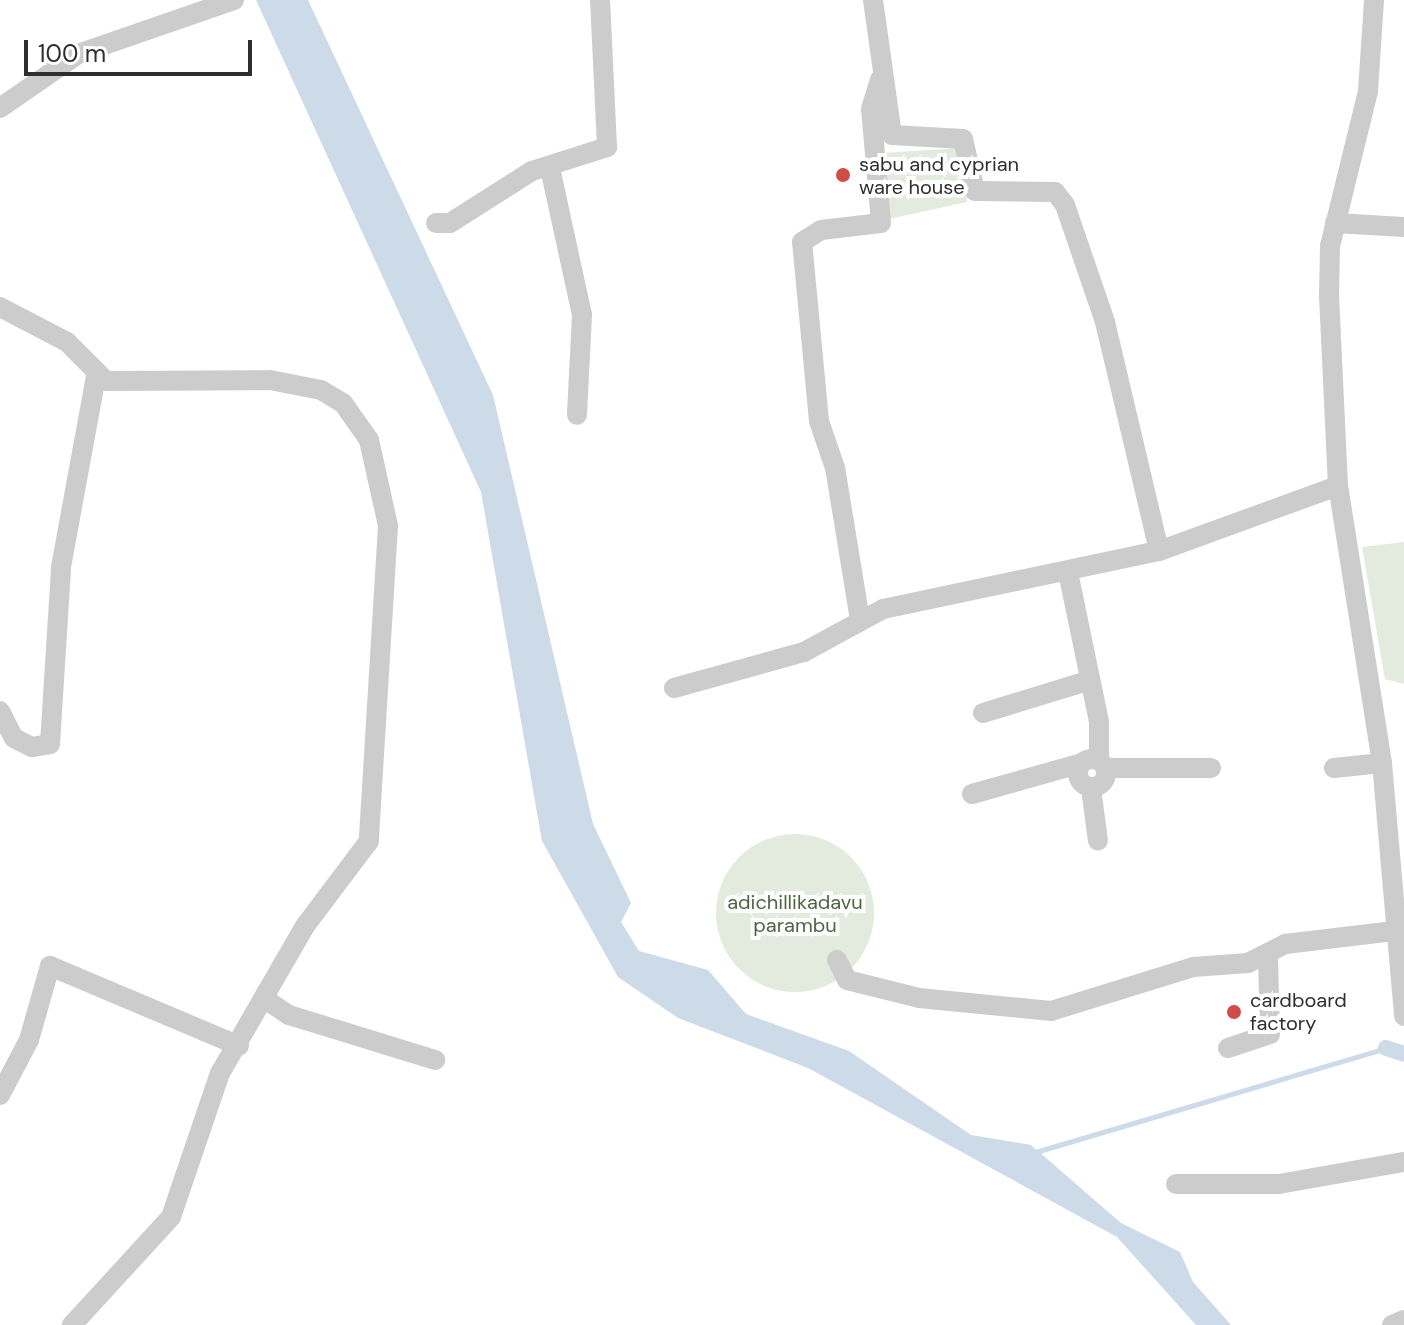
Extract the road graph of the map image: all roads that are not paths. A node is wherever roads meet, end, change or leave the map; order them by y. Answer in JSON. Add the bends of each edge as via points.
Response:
{"nodes":[{"id":1,"x":234,"y":0,"type":"edge"},
{"id":2,"x":600,"y":0,"type":"edge"},
{"id":3,"x":873,"y":0,"type":"edge"},
{"id":4,"x":1374,"y":0,"type":"edge"},
{"id":5,"x":882,"y":72,"type":"junction"},
{"id":6,"x":0,"y":108,"type":"edge"},
{"id":7,"x":550,"y":168,"type":"junction"},
{"id":8,"x":436,"y":223,"type":"dead end"},
{"id":9,"x":1335,"y":223,"type":"junction"},
{"id":10,"x":1404,"y":227,"type":"edge"},
{"id":11,"x":0,"y":307,"type":"edge"},
{"id":12,"x":96,"y":377,"type":"junction"},
{"id":13,"x":577,"y":415,"type":"dead end"},
{"id":14,"x":1338,"y":486,"type":"junction"},
{"id":15,"x":1159,"y":551,"type":"junction"},
{"id":16,"x":1068,"y":572,"type":"junction"},
{"id":17,"x":860,"y":620,"type":"junction"},
{"id":18,"x":1090,"y":680,"type":"junction"},
{"id":19,"x":674,"y":688,"type":"dead end"},
{"id":20,"x":0,"y":711,"type":"edge"},
{"id":21,"x":983,"y":713,"type":"dead end"},
{"id":22,"x":1382,"y":763,"type":"junction"},
{"id":23,"x":1096,"y":764,"type":"junction"},
{"id":24,"x":1211,"y":768,"type":"dead end"},
{"id":25,"x":1334,"y":768,"type":"dead end"},
{"id":26,"x":972,"y":794,"type":"dead end"},
{"id":27,"x":1098,"y":841,"type":"dead end"},
{"id":28,"x":1394,"y":931,"type":"junction"},
{"id":29,"x":1268,"y":956,"type":"junction"},
{"id":30,"x":837,"y":960,"type":"dead end"},
{"id":31,"x":1402,"y":982,"type":"edge"},
{"id":32,"x":265,"y":999,"type":"junction"},
{"id":33,"x":1404,"y":1016,"type":"edge"},
{"id":34,"x":239,"y":1046,"type":"junction"},
{"id":35,"x":1228,"y":1048,"type":"dead end"},
{"id":36,"x":435,"y":1060,"type":"dead end"},
{"id":37,"x":0,"y":1095,"type":"edge"},
{"id":38,"x":1404,"y":1162,"type":"edge"},
{"id":39,"x":1176,"y":1184,"type":"dead end"},
{"id":40,"x":1404,"y":1320,"type":"edge"},
{"id":41,"x":72,"y":1325,"type":"edge"},
{"id":42,"x":1392,"y":1325,"type":"edge"}],
"edges":[{"from":1,"to":6,"type":"street","via":[[78,54]]},
{"from":2,"to":7,"type":"street","via":[[607,147]]},
{"from":3,"to":5,"type":"street"},
{"from":4,"to":9,"type":"street","via":[[1368,91]]},
{"from":5,"to":15,"type":"street","via":[[892,135],[963,139],[975,191],[1055,192],[1065,205],[1105,322]]},
{"from":5,"to":17,"type":"street","via":[[871,109],[881,223],[821,230],[802,242],[819,421],[835,468]]},
{"from":7,"to":8,"type":"street","via":[[496,188],[450,223]]},
{"from":7,"to":13,"type":"street","via":[[582,315]]},
{"from":9,"to":10,"type":"street"},
{"from":9,"to":14,"type":"street","via":[[1329,297]]},
{"from":11,"to":12,"type":"street","via":[[67,342]]},
{"from":12,"to":20,"type":"street","via":[[61,567],[50,744],[32,747],[14,738]]},
{"from":12,"to":32,"type":"street","via":[[125,384],[270,380],[321,390],[360,422],[382,482],[387,590],[369,841],[331,886]]},
{"from":14,"to":15,"type":"street"},
{"from":14,"to":22,"type":"street"},
{"from":15,"to":16,"type":"street"},
{"from":16,"to":17,"type":"street"},
{"from":16,"to":18,"type":"street"},
{"from":17,"to":19,"type":"street","via":[[804,652]]},
{"from":18,"to":21,"type":"street"},
{"from":18,"to":23,"type":"street"},
{"from":22,"to":25,"type":"street"},
{"from":22,"to":28,"type":"street"},
{"from":23,"to":24,"type":"street"},
{"from":23,"to":26,"type":"street"},
{"from":23,"to":27,"type":"street","via":[[1078,776],[1091,788]]},
{"from":28,"to":29,"type":"street","via":[[1285,944]]},
{"from":28,"to":31,"type":"street"},
{"from":29,"to":30,"type":"street","via":[[1051,1011],[904,994],[847,980]]},
{"from":29,"to":35,"type":"street","via":[[1270,1034]]},
{"from":31,"to":33,"type":"street"},
{"from":32,"to":34,"type":"street"},
{"from":32,"to":36,"type":"street","via":[[289,1015]]},
{"from":34,"to":37,"type":"street","via":[[50,966],[29,1040]]},
{"from":34,"to":41,"type":"street","via":[[206,1102],[171,1217]]},
{"from":38,"to":39,"type":"street","via":[[1279,1184]]},
{"from":40,"to":42,"type":"street"}]}
